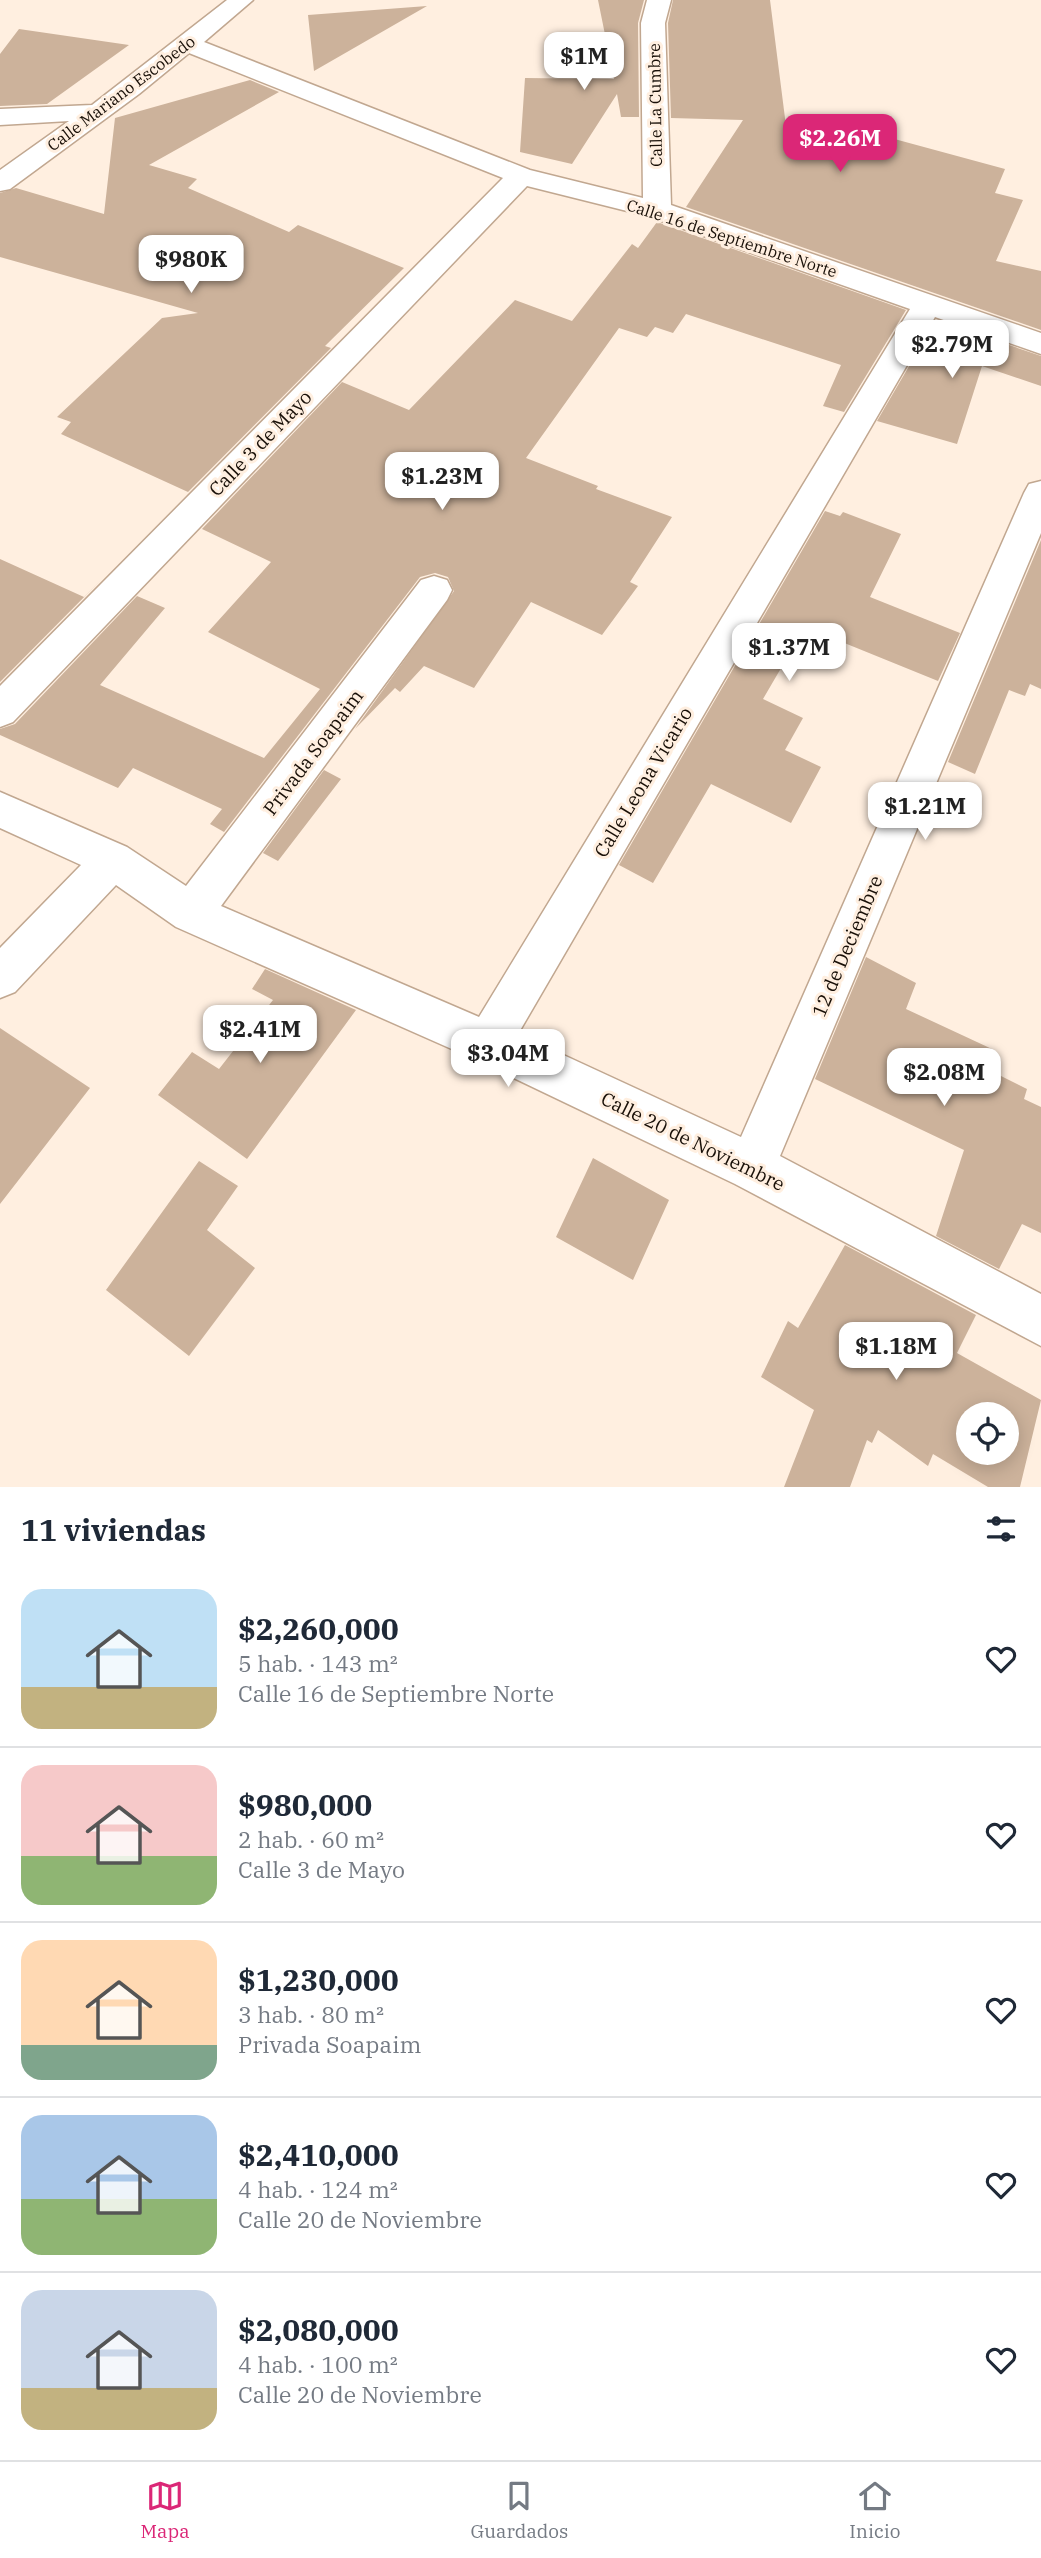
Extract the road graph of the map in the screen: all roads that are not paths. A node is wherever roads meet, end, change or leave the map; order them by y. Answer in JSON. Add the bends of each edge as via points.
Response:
{"nodes":[{"id":1,"x":241,"y":0,"type":"edge"},
{"id":2,"x":659,"y":0,"type":"edge"},
{"id":3,"x":187,"y":44,"type":"junction"},
{"id":4,"x":99,"y":112,"type":"junction"},
{"id":5,"x":0,"y":117,"type":"edge"},
{"id":6,"x":521,"y":176,"type":"junction"},
{"id":7,"x":0,"y":183,"type":"edge"},
{"id":8,"x":657,"y":210,"type":"junction"},
{"id":9,"x":927,"y":305,"type":"junction"},
{"id":10,"x":1041,"y":344,"type":"edge"},
{"id":11,"x":1041,"y":493,"type":"edge"},
{"id":12,"x":434,"y":590,"type":"dead end"},
{"id":13,"x":0,"y":711,"type":"edge"},
{"id":14,"x":0,"y":808,"type":"edge"},
{"id":15,"x":113,"y":860,"type":"junction"},
{"id":16,"x":191,"y":913,"type":"junction"},
{"id":17,"x":0,"y":978,"type":"edge"},
{"id":18,"x":488,"y":1043,"type":"junction"},
{"id":19,"x":752,"y":1167,"type":"junction"},
{"id":20,"x":1041,"y":1321,"type":"edge"}],
"edges":[{"from":1,"to":3,"type":"street","name":"Calle Mariano Escobedo"},
{"from":2,"to":8,"type":"street","name":"Calle La Cumbre","via":[[653,23]]},
{"from":3,"to":4,"type":"street","name":"Calle Mariano Escobedo"},
{"from":3,"to":6,"type":"street","name":"Calle 16 de Septiembre Norte"},
{"from":4,"to":5,"type":"street"},
{"from":4,"to":7,"type":"street","name":"Calle Mariano Escobedo"},
{"from":6,"to":8,"type":"street","name":"Calle 16 de Septiembre Norte"},
{"from":6,"to":13,"type":"street","name":"Calle 3 de Mayo"},
{"from":8,"to":9,"type":"street","name":"Calle 16 de Septiembre Norte"},
{"from":9,"to":10,"type":"street","name":"Calle 16 de Septiembre Norte"},
{"from":9,"to":18,"type":"street","name":"Calle Leona Vicario"},
{"from":11,"to":19,"type":"street","name":"12 de Deciembre"},
{"from":12,"to":16,"type":"street","name":"Privada Soapaim"},
{"from":14,"to":15,"type":"street","name":"Calle 20 de Noviembre"},
{"from":15,"to":16,"type":"street","name":"Calle 20 de Noviembre"},
{"from":15,"to":17,"type":"street"},
{"from":16,"to":18,"type":"street","name":"Calle 20 de Noviembre"},
{"from":18,"to":19,"type":"street","name":"Calle 20 de Noviembre"},
{"from":19,"to":20,"type":"street","name":"Calle 20 de Noviembre"}]}
